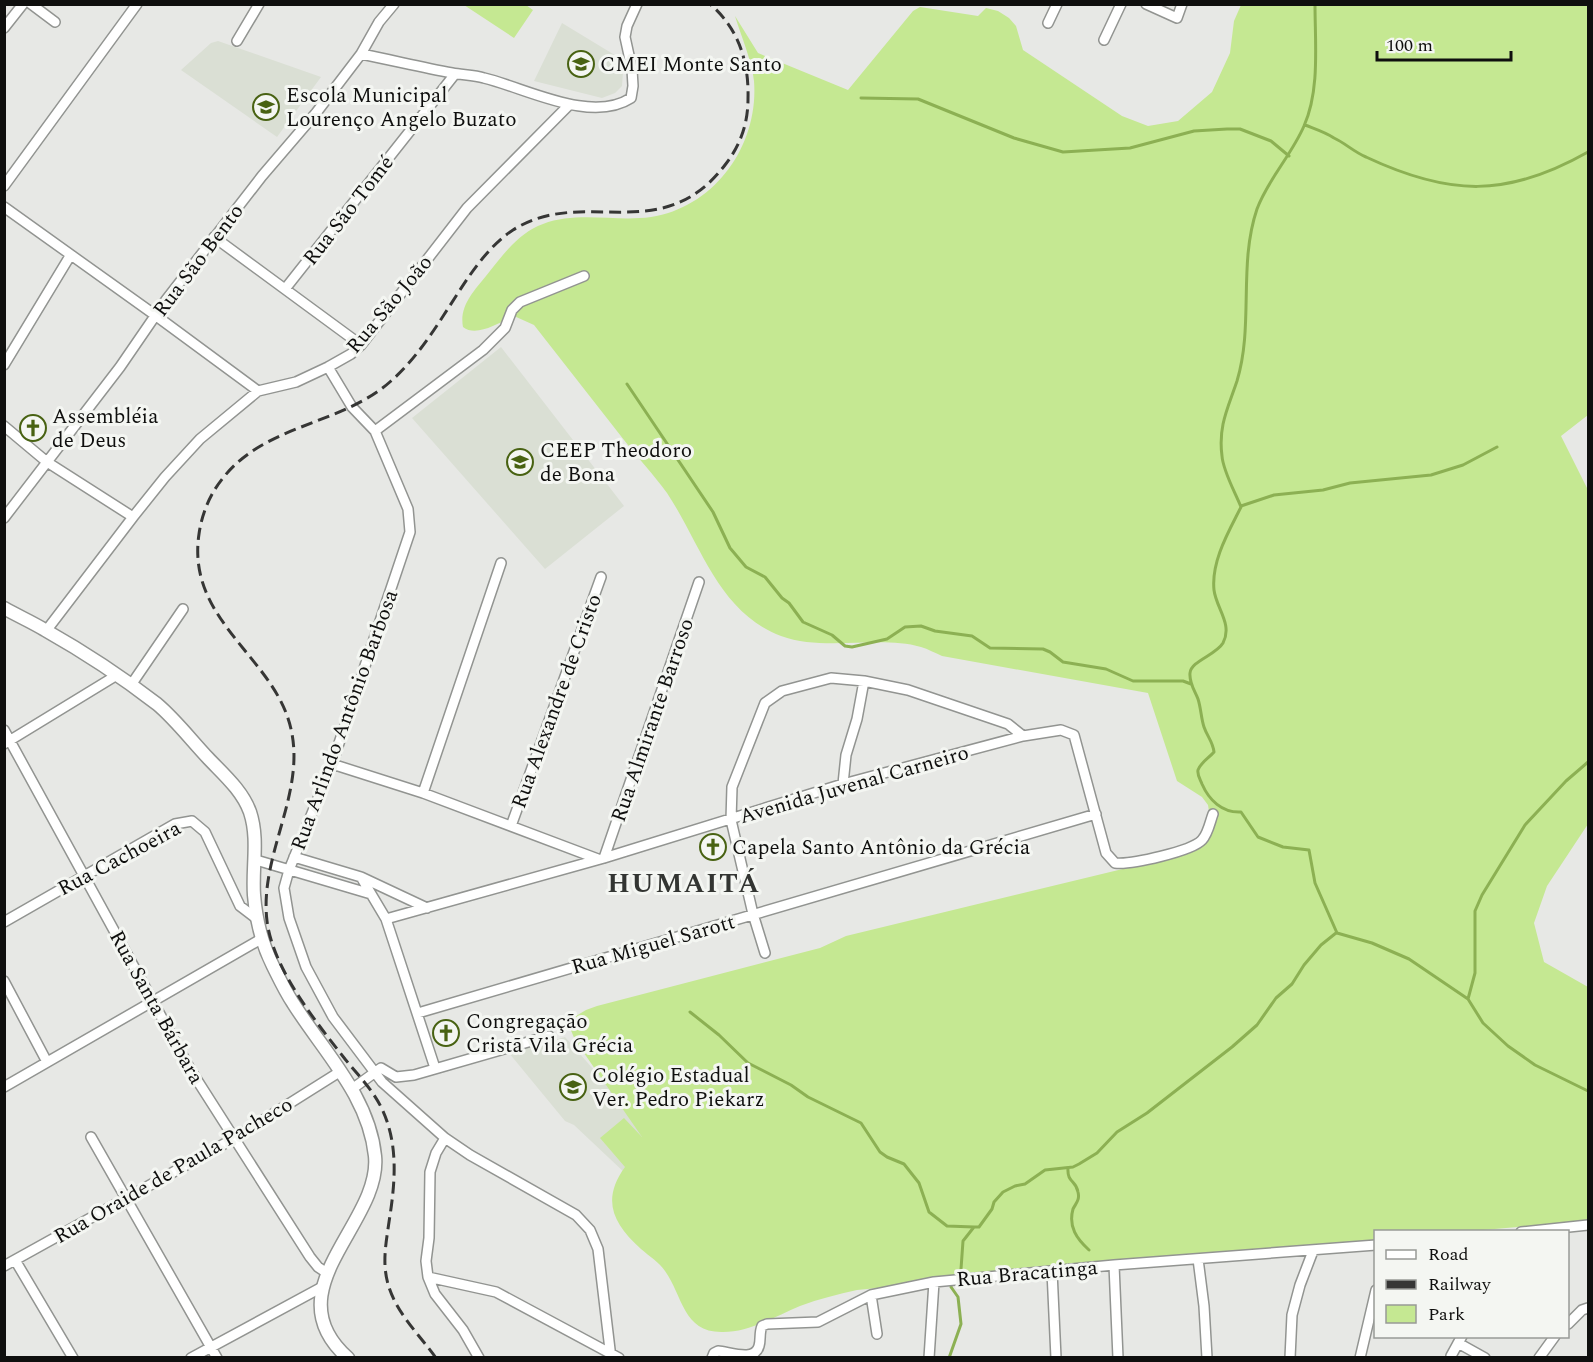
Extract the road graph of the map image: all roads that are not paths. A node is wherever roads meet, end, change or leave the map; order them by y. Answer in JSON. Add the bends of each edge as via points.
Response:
{"nodes":[{"id":1,"x":22,"y":4,"type":"edge"},
{"id":2,"x":31,"y":4,"type":"edge"},
{"id":3,"x":137,"y":4,"type":"edge"},
{"id":4,"x":394,"y":4,"type":"edge"},
{"id":5,"x":637,"y":4,"type":"edge"},
{"id":6,"x":1057,"y":4,"type":"edge"},
{"id":7,"x":1120,"y":4,"type":"edge"},
{"id":8,"x":1146,"y":4,"type":"edge"},
{"id":9,"x":1182,"y":4,"type":"edge"},
{"id":10,"x":258,"y":6,"type":"edge"},
{"id":11,"x":56,"y":22,"type":"dead end"},
{"id":12,"x":1048,"y":23,"type":"dead end"},
{"id":13,"x":4,"y":28,"type":"edge"},
{"id":14,"x":1104,"y":40,"type":"dead end"},
{"id":15,"x":237,"y":41,"type":"dead end"},
{"id":16,"x":361,"y":54,"type":"junction"},
{"id":17,"x":455,"y":74,"type":"junction"},
{"id":18,"x":569,"y":105,"type":"junction"},
{"id":19,"x":4,"y":186,"type":"edge"},
{"id":20,"x":4,"y":207,"type":"edge"},
{"id":21,"x":214,"y":237,"type":"junction"},
{"id":22,"x":70,"y":255,"type":"junction"},
{"id":23,"x":584,"y":276,"type":"dead end"},
{"id":24,"x":285,"y":289,"type":"junction"},
{"id":25,"x":155,"y":315,"type":"junction"},
{"id":26,"x":361,"y":345,"type":"junction"},
{"id":27,"x":4,"y":365,"type":"edge"},
{"id":28,"x":328,"y":367,"type":"junction"},
{"id":29,"x":258,"y":391,"type":"junction"},
{"id":30,"x":4,"y":426,"type":"edge"},
{"id":31,"x":375,"y":431,"type":"junction"},
{"id":32,"x":47,"y":462,"type":"junction"},
{"id":33,"x":133,"y":517,"type":"junction"},
{"id":34,"x":4,"y":518,"type":"edge"},
{"id":35,"x":501,"y":563,"type":"dead end"},
{"id":36,"x":602,"y":577,"type":"dead end"},
{"id":37,"x":699,"y":582,"type":"dead end"},
{"id":38,"x":4,"y":608,"type":"edge"},
{"id":39,"x":183,"y":609,"type":"dead end"},
{"id":40,"x":46,"y":630,"type":"junction"},
{"id":41,"x":117,"y":675,"type":"junction"},
{"id":42,"x":864,"y":681,"type":"junction"},
{"id":43,"x":131,"y":685,"type":"junction"},
{"id":44,"x":4,"y":730,"type":"edge"},
{"id":45,"x":1023,"y":736,"type":"junction"},
{"id":46,"x":8,"y":742,"type":"edge"},
{"id":47,"x":332,"y":764,"type":"junction"},
{"id":48,"x":843,"y":784,"type":"junction"},
{"id":49,"x":423,"y":793,"type":"junction"},
{"id":50,"x":1096,"y":814,"type":"junction"},
{"id":51,"x":1213,"y":814,"type":"dead end"},
{"id":52,"x":731,"y":820,"type":"junction"},
{"id":53,"x":511,"y":826,"type":"junction"},
{"id":54,"x":294,"y":857,"type":"junction"},
{"id":55,"x":601,"y":859,"type":"junction"},
{"id":56,"x":256,"y":860,"type":"junction"},
{"id":57,"x":289,"y":870,"type":"junction"},
{"id":58,"x":85,"y":875,"type":"junction"},
{"id":59,"x":361,"y":878,"type":"junction"},
{"id":60,"x":371,"y":894,"type":"junction"},
{"id":61,"x":427,"y":908,"type":"junction"},
{"id":62,"x":753,"y":914,"type":"junction"},
{"id":63,"x":257,"y":919,"type":"junction"},
{"id":64,"x":386,"y":919,"type":"junction"},
{"id":65,"x":4,"y":922,"type":"edge"},
{"id":66,"x":261,"y":939,"type":"junction"},
{"id":67,"x":765,"y":953,"type":"dead end"},
{"id":68,"x":4,"y":981,"type":"edge"},
{"id":69,"x":153,"y":1001,"type":"junction"},
{"id":70,"x":418,"y":1013,"type":"junction"},
{"id":71,"x":549,"y":1036,"type":"dead end"},
{"id":72,"x":47,"y":1062,"type":"junction"},
{"id":73,"x":435,"y":1068,"type":"junction"},
{"id":74,"x":340,"y":1071,"type":"junction"},
{"id":75,"x":374,"y":1072,"type":"junction"},
{"id":76,"x":4,"y":1087,"type":"edge"},
{"id":77,"x":352,"y":1089,"type":"junction"},
{"id":78,"x":91,"y":1137,"type":"dead end"},
{"id":79,"x":445,"y":1138,"type":"junction"},
{"id":80,"x":233,"y":1139,"type":"junction"},
{"id":81,"x":125,"y":1198,"type":"junction"},
{"id":82,"x":1588,"y":1225,"type":"edge"},
{"id":83,"x":1540,"y":1230,"type":"edge"},
{"id":84,"x":1374,"y":1245,"type":"edge"},
{"id":85,"x":1313,"y":1251,"type":"junction"},
{"id":86,"x":1198,"y":1259,"type":"junction"},
{"id":87,"x":15,"y":1260,"type":"junction"},
{"id":88,"x":1114,"y":1265,"type":"junction"},
{"id":89,"x":4,"y":1266,"type":"edge"},
{"id":90,"x":1052,"y":1271,"type":"junction"},
{"id":91,"x":327,"y":1273,"type":"junction"},
{"id":92,"x":428,"y":1277,"type":"junction"},
{"id":93,"x":934,"y":1282,"type":"junction"},
{"id":94,"x":324,"y":1286,"type":"junction"},
{"id":95,"x":871,"y":1295,"type":"junction"},
{"id":96,"x":1374,"y":1298,"type":"edge"},
{"id":97,"x":1588,"y":1308,"type":"edge"},
{"id":98,"x":1569,"y":1321,"type":"edge"},
{"id":99,"x":877,"y":1334,"type":"dead end"},
{"id":100,"x":1554,"y":1338,"type":"edge"},
{"id":101,"x":1460,"y":1340,"type":"edge"},
{"id":102,"x":211,"y":1347,"type":"junction"},
{"id":103,"x":614,"y":1356,"type":"edge"},
{"id":104,"x":1451,"y":1356,"type":"edge"},
{"id":105,"x":73,"y":1358,"type":"edge"},
{"id":106,"x":191,"y":1358,"type":"edge"},
{"id":107,"x":217,"y":1358,"type":"edge"},
{"id":108,"x":348,"y":1358,"type":"edge"},
{"id":109,"x":479,"y":1358,"type":"edge"},
{"id":110,"x":712,"y":1358,"type":"edge"},
{"id":111,"x":929,"y":1358,"type":"edge"},
{"id":112,"x":1056,"y":1358,"type":"edge"},
{"id":113,"x":1118,"y":1358,"type":"edge"},
{"id":114,"x":1207,"y":1358,"type":"edge"},
{"id":115,"x":1290,"y":1358,"type":"edge"},
{"id":116,"x":1360,"y":1358,"type":"edge"},
{"id":117,"x":1485,"y":1358,"type":"edge"},
{"id":118,"x":1539,"y":1358,"type":"edge"}],
"edges":[{"from":1,"to":13,"type":"street"},
{"from":2,"to":11,"type":"street"},
{"from":3,"to":19,"type":"street"},
{"from":4,"to":16,"type":"street","name":"Rua São Bento"},
{"from":5,"to":18,"type":"street","via":[[625,37],[632,69],[631,98],[620,105]]},
{"from":6,"to":12,"type":"street"},
{"from":7,"to":14,"type":"street"},
{"from":8,"to":9,"type":"street","via":[[1177,18]]},
{"from":10,"to":15,"type":"street"},
{"from":16,"to":17,"type":"street"},
{"from":16,"to":21,"type":"street","name":"Rua São Bento"},
{"from":17,"to":18,"type":"street","via":[[482,77]]},
{"from":17,"to":24,"type":"street","name":"Rua São Tomé"},
{"from":18,"to":26,"type":"street","name":"Rua São João","via":[[467,208]]},
{"from":20,"to":22,"type":"street"},
{"from":21,"to":24,"type":"street"},
{"from":21,"to":25,"type":"street","name":"Rua São Bento"},
{"from":22,"to":25,"type":"street"},
{"from":22,"to":27,"type":"street"},
{"from":23,"to":31,"type":"street","via":[[520,302],[505,328],[483,350]]},
{"from":24,"to":26,"type":"street"},
{"from":25,"to":29,"type":"street"},
{"from":25,"to":32,"type":"street","name":"Rua São Bento"},
{"from":26,"to":28,"type":"street","name":"Rua São João"},
{"from":28,"to":29,"type":"street","name":"Rua São João","via":[[296,382]]},
{"from":28,"to":31,"type":"street","name":"Rua Arlindo Antônio Barbosa","via":[[352,407]]},
{"from":29,"to":33,"type":"street","name":"Rua São João","via":[[200,439]]},
{"from":30,"to":32,"type":"street"},
{"from":31,"to":47,"type":"street","name":"Rua Arlindo Antônio Barbosa","via":[[408,509],[410,532]]},
{"from":32,"to":33,"type":"street"},
{"from":32,"to":34,"type":"street","name":"Rua São Bento"},
{"from":33,"to":40,"type":"street","name":"Rua São João"},
{"from":35,"to":49,"type":"street"},
{"from":36,"to":53,"type":"street","name":"Rua Alexandre de Cristo"},
{"from":37,"to":55,"type":"street","name":"Rua Almirante Barroso"},
{"from":38,"to":40,"type":"main road"},
{"from":39,"to":43,"type":"street"},
{"from":40,"to":41,"type":"main road"},
{"from":41,"to":43,"type":"main road"},
{"from":41,"to":46,"type":"street"},
{"from":42,"to":45,"type":"street","via":[[908,690],[1008,724]]},
{"from":42,"to":48,"type":"street"},
{"from":42,"to":52,"type":"street","via":[[831,678],[782,691],[765,703],[732,787]]},
{"from":43,"to":56,"type":"main road","via":[[159,706],[238,790],[252,820]]},
{"from":44,"to":46,"type":"street","name":"Rua Santa Bárbara"},
{"from":45,"to":48,"type":"street","name":"Avenida Juvenal Carneiro"},
{"from":45,"to":50,"type":"street","name":"Avenida Juvenal Carneiro","via":[[1061,730],[1074,735]]},
{"from":46,"to":58,"type":"street","name":"Rua Santa Bárbara"},
{"from":47,"to":49,"type":"street"},
{"from":47,"to":54,"type":"street","name":"Rua Arlindo Antônio Barbosa"},
{"from":48,"to":52,"type":"street","name":"Avenida Juvenal Carneiro"},
{"from":49,"to":53,"type":"street"},
{"from":50,"to":51,"type":"street","via":[[1106,853],[1115,863],[1127,864],[1194,847],[1204,839]]},
{"from":50,"to":62,"type":"street","name":"Rua Miguel Sarott"},
{"from":52,"to":55,"type":"street","name":"Avenida Juvenal Carneiro"},
{"from":52,"to":62,"type":"street"},
{"from":53,"to":55,"type":"street"},
{"from":54,"to":57,"type":"street","name":"Rua Arlindo Antônio Barbosa"},
{"from":54,"to":59,"type":"street"},
{"from":55,"to":61,"type":"street","name":"Avenida Juvenal Carneiro"},
{"from":56,"to":57,"type":"street"},
{"from":56,"to":63,"type":"main road"},
{"from":57,"to":60,"type":"street"},
{"from":57,"to":75,"type":"street","name":"Rua Arlindo Antônio Barbosa","via":[[284,888],[289,918],[306,966],[333,1017]]},
{"from":58,"to":63,"type":"street","name":"Rua Cachoeira","via":[[176,824],[192,820],[205,832],[240,906]]},
{"from":58,"to":65,"type":"street","name":"Rua Cachoeira"},
{"from":58,"to":69,"type":"street","name":"Rua Santa Bárbara"},
{"from":59,"to":60,"type":"street"},
{"from":59,"to":61,"type":"street"},
{"from":60,"to":64,"type":"street"},
{"from":61,"to":64,"type":"street","name":"Avenida Juvenal Carneiro"},
{"from":62,"to":67,"type":"street"},
{"from":62,"to":70,"type":"street","name":"Rua Miguel Sarott"},
{"from":63,"to":66,"type":"main road"},
{"from":64,"to":70,"type":"street"},
{"from":66,"to":69,"type":"street"},
{"from":66,"to":74,"type":"main road","via":[[292,1002]]},
{"from":68,"to":72,"type":"street"},
{"from":69,"to":72,"type":"street"},
{"from":69,"to":80,"type":"street","name":"Rua Santa Bárbara"},
{"from":70,"to":73,"type":"street"},
{"from":71,"to":73,"type":"street"},
{"from":72,"to":76,"type":"street"},
{"from":73,"to":75,"type":"street","via":[[400,1077],[383,1068]]},
{"from":74,"to":77,"type":"main road"},
{"from":74,"to":80,"type":"street","name":"Rua Oraide de Paula Pacheco"},
{"from":75,"to":77,"type":"street"},
{"from":75,"to":79,"type":"street","name":"Rua Arlindo Antônio Barbosa","via":[[392,1094]]},
{"from":77,"to":91,"type":"main road","via":[[370,1130],[375,1157],[372,1184]]},
{"from":78,"to":81,"type":"street"},
{"from":79,"to":92,"type":"street","via":[[430,1172]]},
{"from":79,"to":103,"type":"street","name":"Rua Arlindo Antônio Barbosa","via":[[576,1215],[590,1230],[598,1249]]},
{"from":80,"to":81,"type":"street","name":"Rua Oraide de Paula Pacheco"},
{"from":80,"to":91,"type":"street","name":"Rua Santa Bárbara","via":[[310,1257]]},
{"from":81,"to":87,"type":"street","name":"Rua Oraide de Paula Pacheco"},
{"from":81,"to":102,"type":"street"},
{"from":82,"to":83,"type":"street"},
{"from":84,"to":85,"type":"street","name":"Rua Bracatinga"},
{"from":85,"to":86,"type":"street","name":"Rua Bracatinga"},
{"from":85,"to":115,"type":"street","via":[[1292,1315]]},
{"from":86,"to":88,"type":"street","name":"Rua Bracatinga"},
{"from":86,"to":114,"type":"street"},
{"from":87,"to":89,"type":"street","name":"Rua Oraide de Paula Pacheco"},
{"from":87,"to":105,"type":"street"},
{"from":88,"to":90,"type":"street","name":"Rua Bracatinga"},
{"from":88,"to":113,"type":"street"},
{"from":90,"to":93,"type":"street","name":"Rua Bracatinga"},
{"from":90,"to":112,"type":"street"},
{"from":91,"to":94,"type":"main road"},
{"from":92,"to":103,"type":"street","via":[[496,1292]]},
{"from":92,"to":109,"type":"street","via":[[435,1294]]},
{"from":93,"to":95,"type":"street","name":"Rua Bracatinga"},
{"from":93,"to":111,"type":"street"},
{"from":94,"to":102,"type":"street"},
{"from":94,"to":108,"type":"main road","via":[[322,1316],[329,1335]]},
{"from":95,"to":99,"type":"street"},
{"from":95,"to":110,"type":"street","name":"Rua Bracatinga","via":[[818,1322],[762,1326],[759,1347],[748,1356],[718,1352]]},
{"from":96,"to":116,"type":"street"},
{"from":97,"to":98,"type":"street"},
{"from":100,"to":118,"type":"street"},
{"from":101,"to":104,"type":"street"},
{"from":101,"to":117,"type":"street"},
{"from":102,"to":106,"type":"street"},
{"from":102,"to":107,"type":"street"}]}
